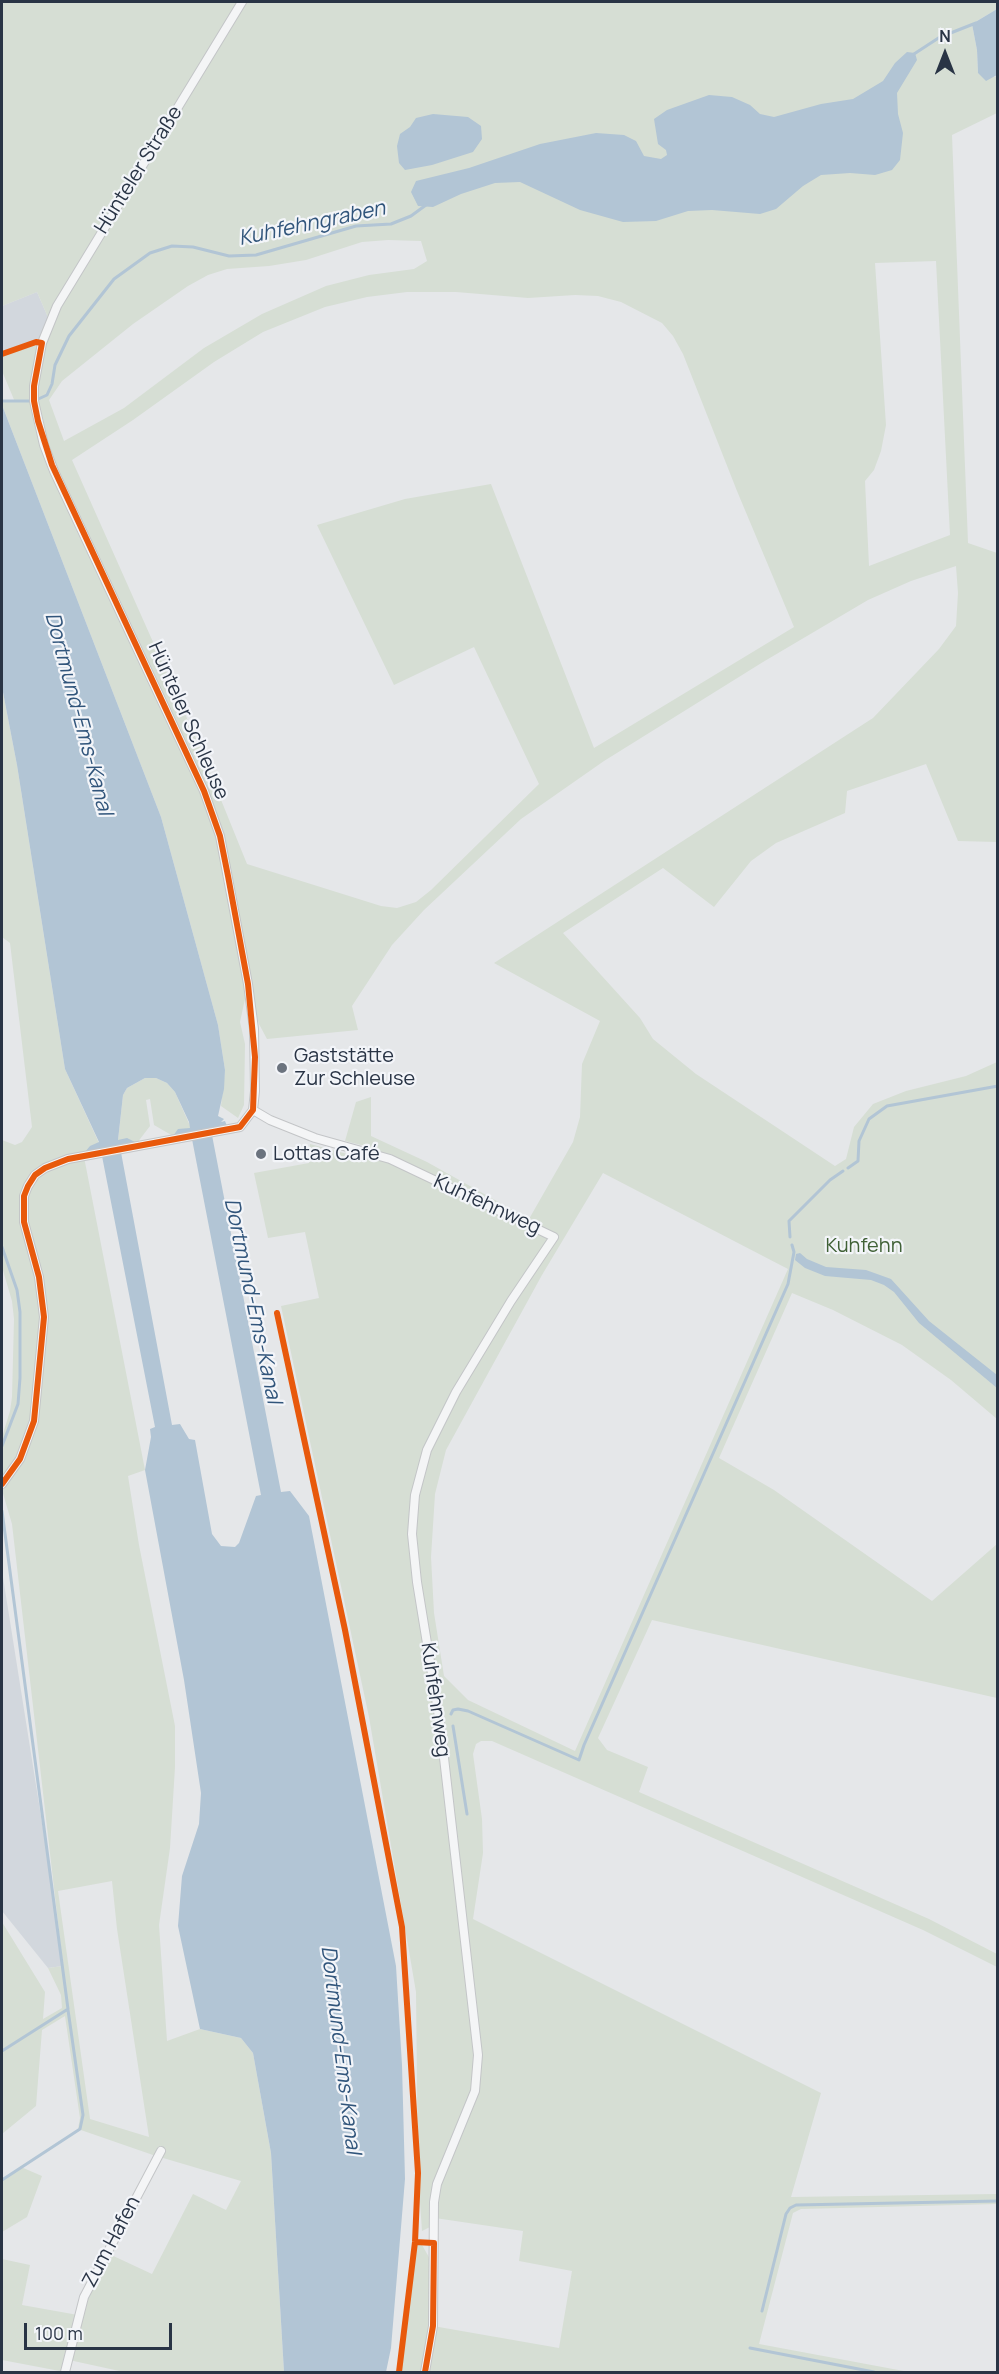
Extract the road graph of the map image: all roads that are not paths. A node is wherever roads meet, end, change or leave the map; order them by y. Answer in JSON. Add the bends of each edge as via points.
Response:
{"nodes":[{"id":1,"x":242,"y":2,"type":"edge"},
{"id":2,"x":34,"y":401,"type":"joint"},
{"id":3,"x":253,"y":1110,"type":"junction"},
{"id":4,"x":2,"y":1484,"type":"edge"},
{"id":5,"x":161,"y":2151,"type":"dead end"},
{"id":6,"x":65,"y":2373,"type":"edge"},
{"id":7,"x":425,"y":2373,"type":"edge"}],
"edges":[{"from":1,"to":2,"type":"street","name":"Hünteler Straße","via":[[57,306],[42,343]]},
{"from":2,"to":3,"type":"street","name":"Hünteler Schleuse","via":[[54,471],[204,791],[220,836],[254,1029]]},
{"from":3,"to":4,"type":"street","via":[[240,1127],[68,1159],[35,1175],[24,1196],[24,1222],[39,1277],[44,1317],[34,1421],[20,1459]]},
{"from":3,"to":7,"type":"street","name":"Kuhfehnweg","via":[[315,1138],[390,1159],[554,1237],[456,1392],[427,1450],[415,1495],[412,1534],[417,1582],[440,1723],[478,2055],[475,2091],[437,2184],[433,2326]]},
{"from":5,"to":6,"type":"street","name":"Zum Hafen","via":[[84,2297]]}]}
